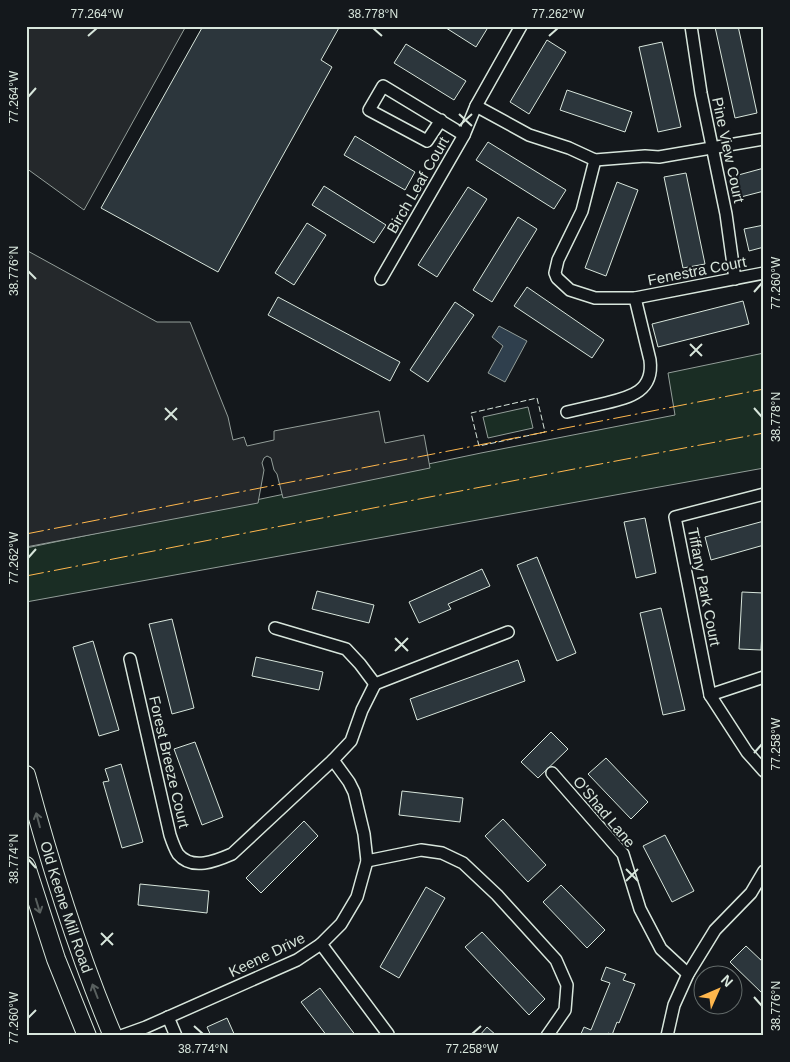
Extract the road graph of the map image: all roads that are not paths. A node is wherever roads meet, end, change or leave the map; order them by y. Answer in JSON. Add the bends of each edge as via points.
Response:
{"nodes":[{"id":1,"x":521,"y":26,"type":"edge"},
{"id":2,"x":691,"y":26,"type":"edge"},
{"id":3,"x":476,"y":106,"type":"junction"},
{"id":4,"x":441,"y":120,"type":"junction"},
{"id":5,"x":464,"y":135,"type":"junction"},
{"id":6,"x":764,"y":140,"type":"edge"},
{"id":7,"x":712,"y":149,"type":"junction"},
{"id":8,"x":595,"y":160,"type":"junction"},
{"id":9,"x":764,"y":273,"type":"edge"},
{"id":10,"x":381,"y":279,"type":"dead end"},
{"id":11,"x":735,"y":279,"type":"junction"},
{"id":12,"x":635,"y":298,"type":"junction"},
{"id":13,"x":567,"y":412,"type":"dead end"},
{"id":14,"x":764,"y":494,"type":"edge"},
{"id":15,"x":275,"y":628,"type":"dead end"},
{"id":16,"x":508,"y":632,"type":"dead end"},
{"id":17,"x":130,"y":659,"type":"dead end"},
{"id":18,"x":764,"y":677,"type":"edge"},
{"id":19,"x":375,"y":684,"type":"junction"},
{"id":20,"x":710,"y":695,"type":"junction"},
{"id":21,"x":333,"y":760,"type":"junction"},
{"id":22,"x":764,"y":771,"type":"edge"},
{"id":23,"x":552,"y":773,"type":"dead end"},
{"id":24,"x":26,"y":775,"type":"edge"},
{"id":25,"x":367,"y":861,"type":"junction"},
{"id":26,"x":26,"y":866,"type":"edge"},
{"id":27,"x":764,"y":871,"type":"edge"},
{"id":28,"x":322,"y":944,"type":"junction"},
{"id":29,"x":688,"y":974,"type":"junction"},
{"id":30,"x":168,"y":1017,"type":"junction"},
{"id":31,"x":388,"y":1034,"type":"dead end"},
{"id":32,"x":87,"y":1036,"type":"edge"},
{"id":33,"x":113,"y":1036,"type":"edge"},
{"id":34,"x":121,"y":1036,"type":"edge"},
{"id":35,"x":176,"y":1036,"type":"edge"},
{"id":36,"x":547,"y":1036,"type":"edge"},
{"id":37,"x":667,"y":1036,"type":"edge"}],
"edges":[{"from":1,"to":3,"type":"street","name":"Birch Leaf Court"},
{"from":2,"to":7,"type":"street","name":"Pine View Court"},
{"from":3,"to":5,"type":"street","name":"Birch Leaf Court"},
{"from":3,"to":8,"type":"street","via":[[529,135]]},
{"from":4,"to":4,"type":"street","via":[[383,86],[369,110],[428,141]]},
{"from":4,"to":5,"type":"street"},
{"from":5,"to":10,"type":"street","name":"Birch Leaf Court"},
{"from":6,"to":7,"type":"street"},
{"from":7,"to":8,"type":"street","via":[[659,157]]},
{"from":7,"to":11,"type":"street","name":"Pine View Court"},
{"from":8,"to":12,"type":"street","name":"Fenestra Court","via":[[582,211],[558,260],[556,273],[570,290],[577,293],[595,298]]},
{"from":9,"to":11,"type":"street","name":"Fenestra Court"},
{"from":11,"to":12,"type":"street","name":"Fenestra Court"},
{"from":12,"to":13,"type":"street","name":"Fenestra Court","via":[[650,360],[649,379],[629,398]]},
{"from":14,"to":20,"type":"street","name":"Tiffany Park Court","via":[[675,517]]},
{"from":15,"to":19,"type":"street","via":[[346,649]]},
{"from":16,"to":19,"type":"street"},
{"from":17,"to":21,"type":"street","name":"Forest Breeze Court","via":[[170,835],[178,854],[188,862],[217,861],[232,854]]},
{"from":18,"to":20,"type":"street"},
{"from":19,"to":21,"type":"street","via":[[351,740]]},
{"from":20,"to":22,"type":"street","name":"Tiffany Park Court","via":[[747,752]]},
{"from":21,"to":25,"type":"street","name":"Keene Drive","via":[[354,792]]},
{"from":23,"to":29,"type":"street","name":"O'Shad Lane","via":[[623,854],[640,909],[661,949]]},
{"from":33,"to":24,"type":"main road","name":"Old Keene Mill Road","one_way":true,"via":[[68,918]]},
{"from":25,"to":28,"type":"street","name":"Keene Drive","via":[[361,886],[347,915]]},
{"from":25,"to":36,"type":"street","via":[[421,850],[442,853],[463,863],[497,895],[556,960],[567,985],[565,1010]]},
{"from":26,"to":32,"type":"main road","name":"Old Keene Mill Road","one_way":true,"via":[[56,959]]},
{"from":27,"to":29,"type":"street","via":[[751,892],[715,930]]},
{"from":28,"to":30,"type":"street","name":"Keene Drive","via":[[298,960]]},
{"from":28,"to":31,"type":"street"},
{"from":29,"to":37,"type":"street","via":[[674,1005]]},
{"from":30,"to":34,"type":"street","name":"Keene Drive"},
{"from":30,"to":35,"type":"street"}]}
